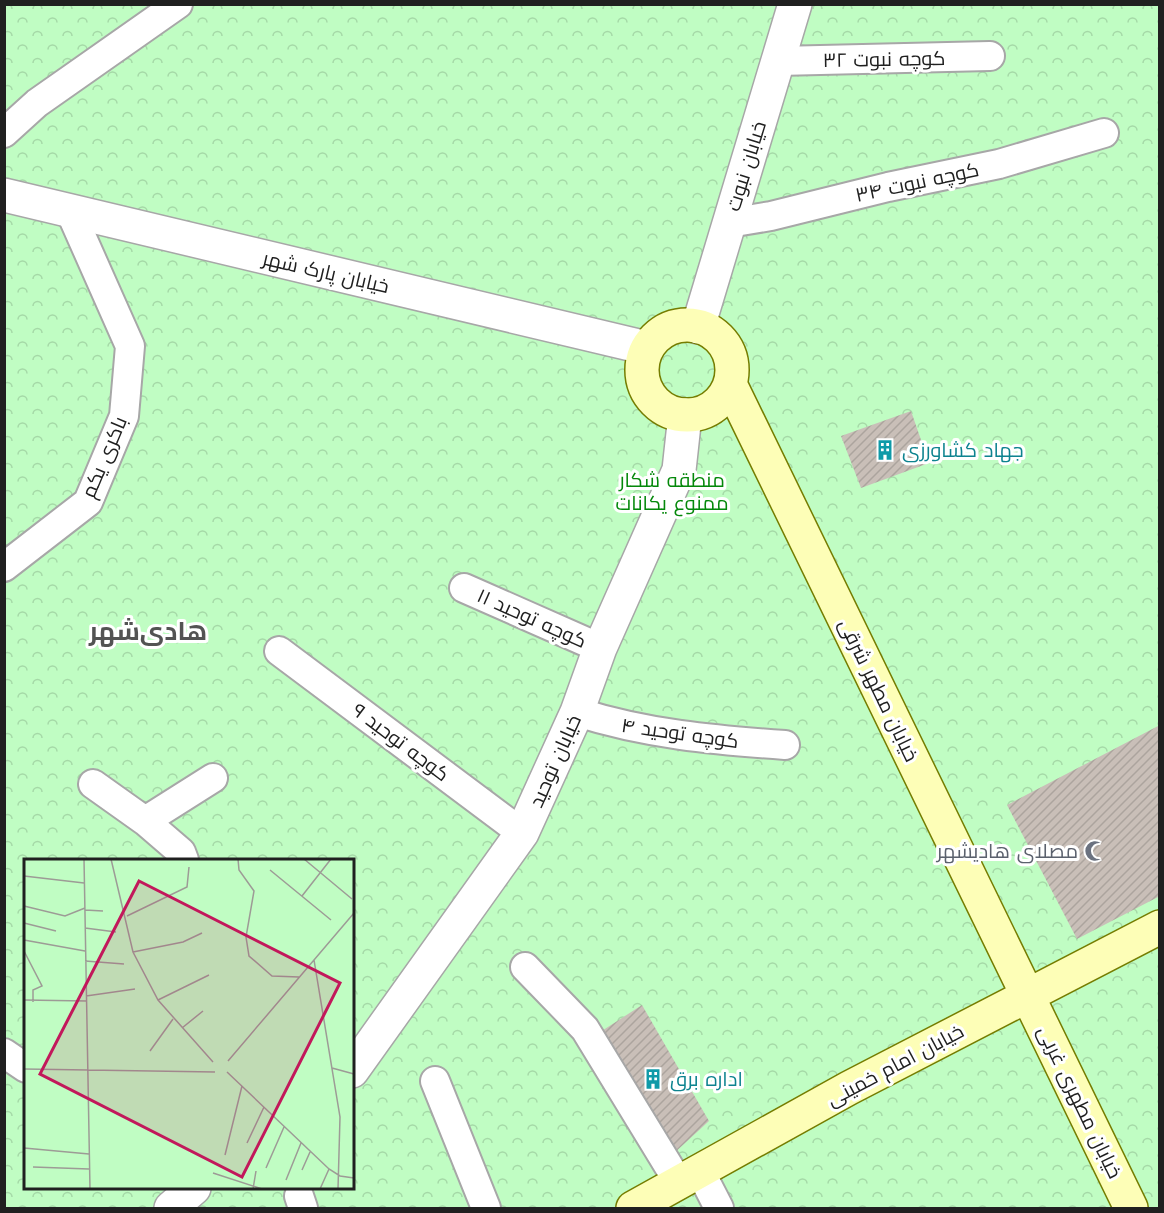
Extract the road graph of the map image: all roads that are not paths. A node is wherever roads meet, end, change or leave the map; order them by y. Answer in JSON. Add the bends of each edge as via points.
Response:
{"nodes":[{"id":1,"x":178,"y":4,"type":"edge"},
{"id":2,"x":795,"y":4,"type":"edge"},
{"id":3,"x":990,"y":56,"type":"dead end"},
{"id":4,"x":778,"y":61,"type":"junction"},
{"id":5,"x":1104,"y":133,"type":"dead end"},
{"id":6,"x":4,"y":134,"type":"edge"},
{"id":7,"x":4,"y":195,"type":"edge"},
{"id":8,"x":71,"y":213,"type":"junction"},
{"id":9,"x":729,"y":223,"type":"junction"},
{"id":10,"x":698,"y":327,"type":"junction"},
{"id":11,"x":647,"y":348,"type":"junction"},
{"id":12,"x":730,"y":384,"type":"junction"},
{"id":13,"x":685,"y":415,"type":"junction"},
{"id":14,"x":4,"y":567,"type":"edge"},
{"id":15,"x":464,"y":588,"type":"dead end"},
{"id":16,"x":600,"y":648,"type":"junction"},
{"id":17,"x":279,"y":651,"type":"dead end"},
{"id":18,"x":577,"y":712,"type":"junction"},
{"id":19,"x":785,"y":745,"type":"dead end"},
{"id":20,"x":213,"y":778,"type":"dead end"},
{"id":21,"x":93,"y":784,"type":"dead end"},
{"id":22,"x":145,"y":821,"type":"junction"},
{"id":23,"x":522,"y":832,"type":"junction"},
{"id":24,"x":183,"y":859,"type":"edge"},
{"id":25,"x":1160,"y":927,"type":"edge"},
{"id":26,"x":525,"y":967,"type":"dead end"},
{"id":27,"x":1029,"y":995,"type":"junction"},
{"id":28,"x":4,"y":1053,"type":"edge"},
{"id":29,"x":24,"y":1067,"type":"edge"},
{"id":30,"x":354,"y":1068,"type":"edge"},
{"id":31,"x":435,"y":1081,"type":"dead end"},
{"id":32,"x":689,"y":1177,"type":"junction"},
{"id":33,"x":193,"y":1189,"type":"edge"},
{"id":34,"x":171,"y":1209,"type":"edge"},
{"id":35,"x":486,"y":1209,"type":"edge"},
{"id":36,"x":633,"y":1209,"type":"edge"},
{"id":37,"x":719,"y":1209,"type":"edge"},
{"id":38,"x":1131,"y":1209,"type":"edge"}],
"edges":[{"from":1,"to":6,"type":"street","via":[[37,103]]},
{"from":2,"to":4,"type":"street","name":"خیابان نبوت"},
{"from":3,"to":4,"type":"street","name":"کوچه نبوت ۳۲"},
{"from":4,"to":9,"type":"street","name":"خیابان نبوت"},
{"from":5,"to":9,"type":"street","name":"کوچه نبوت ۳۴","via":[[999,164]]},
{"from":7,"to":8,"type":"street","name":"خیابان پارک شهر"},
{"from":8,"to":11,"type":"street","name":"خیابان پارک شهر"},
{"from":8,"to":14,"type":"street","name":"باکری یکم","via":[[130,346],[124,416],[88,502]]},
{"from":9,"to":10,"type":"street","name":"خیابان نبوت"},
{"from":10,"to":11,"type":"main road","via":[[683,325],[669,329]]},
{"from":10,"to":12,"type":"main road","via":[[722,342],[732,369]]},
{"from":11,"to":13,"type":"main road","via":[[642,375],[646,388],[663,409]]},
{"from":12,"to":13,"type":"main road","via":[[713,407],[700,414]]},
{"from":12,"to":27,"type":"main road","name":"خیابان مطهر شرقی"},
{"from":13,"to":16,"type":"street","name":"خیابان توحید","via":[[679,470]]},
{"from":15,"to":16,"type":"street","name":"کوچه توحید ۱۱"},
{"from":16,"to":18,"type":"street","name":"خیابان توحید"},
{"from":17,"to":23,"type":"street","name":"کوچه توحید ۹"},
{"from":18,"to":19,"type":"street","name":"کوچه توحید ۴","via":[[615,724],[689,738]]},
{"from":18,"to":23,"type":"street","name":"خیابان توحید"},
{"from":20,"to":22,"type":"street"},
{"from":21,"to":22,"type":"street","via":[[113,814]]},
{"from":22,"to":24,"type":"street","via":[[181,852]]},
{"from":23,"to":30,"type":"street","name":"خیابان توحید"},
{"from":25,"to":27,"type":"main road","name":"خیابان امام خمینی"},
{"from":26,"to":32,"type":"street","via":[[585,1029]]},
{"from":27,"to":32,"type":"main road","name":"خیابان امام خمینی"},
{"from":27,"to":38,"type":"main road","name":"خیابان مطهری غربی"},
{"from":28,"to":29,"type":"street"},
{"from":31,"to":35,"type":"street"},
{"from":32,"to":36,"type":"main road","name":"خیابان امام خمینی"},
{"from":32,"to":37,"type":"street"},
{"from":33,"to":34,"type":"street"}]}
